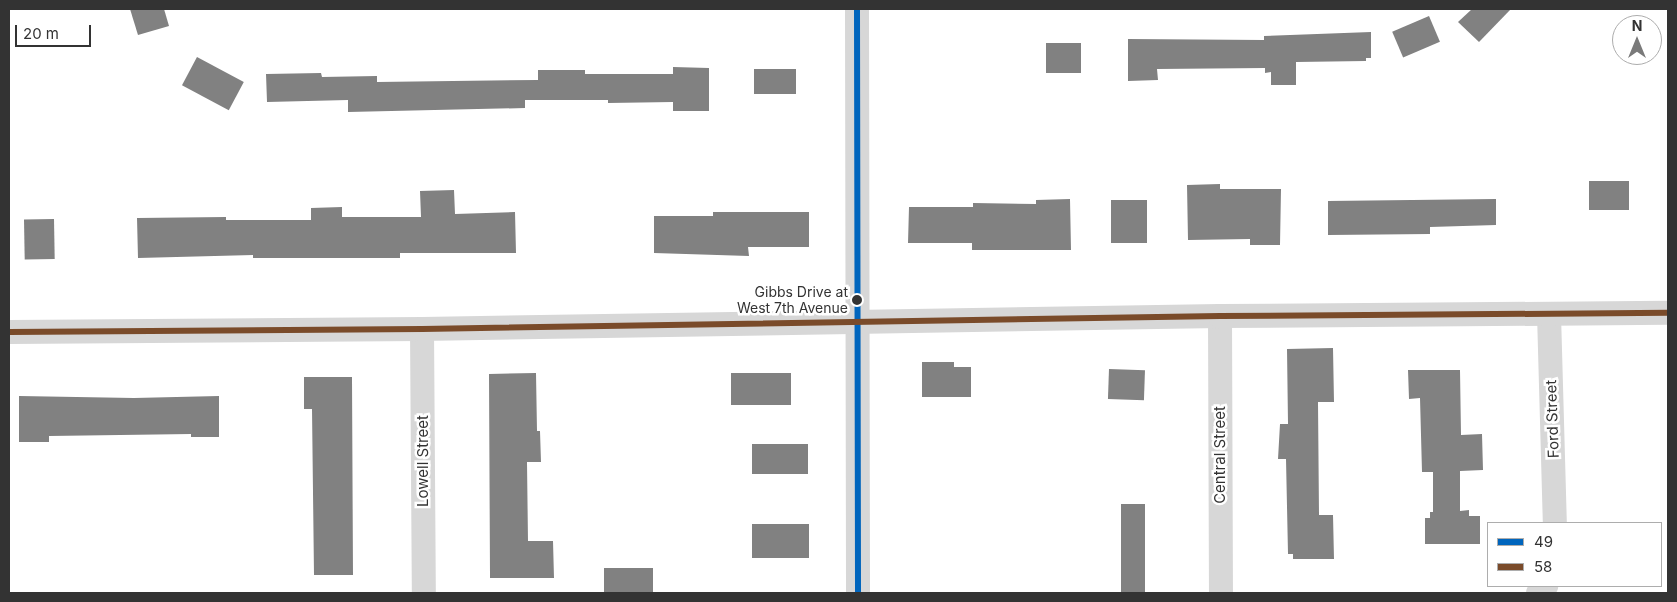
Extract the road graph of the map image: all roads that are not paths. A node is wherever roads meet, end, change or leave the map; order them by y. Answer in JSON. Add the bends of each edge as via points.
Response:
{"nodes":[{"id":1,"x":857,"y":9,"type":"edge"},
{"id":2,"x":1668,"y":313,"type":"edge"},
{"id":3,"x":1549,"y":314,"type":"junction"},
{"id":4,"x":1220,"y":316,"type":"junction"},
{"id":5,"x":858,"y":322,"type":"junction"},
{"id":6,"x":422,"y":329,"type":"junction"},
{"id":7,"x":9,"y":332,"type":"edge"},
{"id":8,"x":1555,"y":522,"type":"edge"},
{"id":9,"x":424,"y":593,"type":"edge"},
{"id":10,"x":858,"y":593,"type":"edge"},
{"id":11,"x":1221,"y":593,"type":"edge"}],
"edges":[{"from":1,"to":5,"type":"street"},
{"from":2,"to":3,"type":"street"},
{"from":3,"to":4,"type":"street"},
{"from":3,"to":8,"type":"street","name":"Ford Street"},
{"from":4,"to":5,"type":"street"},
{"from":4,"to":11,"type":"street","name":"Central Street"},
{"from":5,"to":6,"type":"street"},
{"from":5,"to":10,"type":"street"},
{"from":6,"to":7,"type":"street"},
{"from":6,"to":9,"type":"street","name":"Lowell Street"}]}
